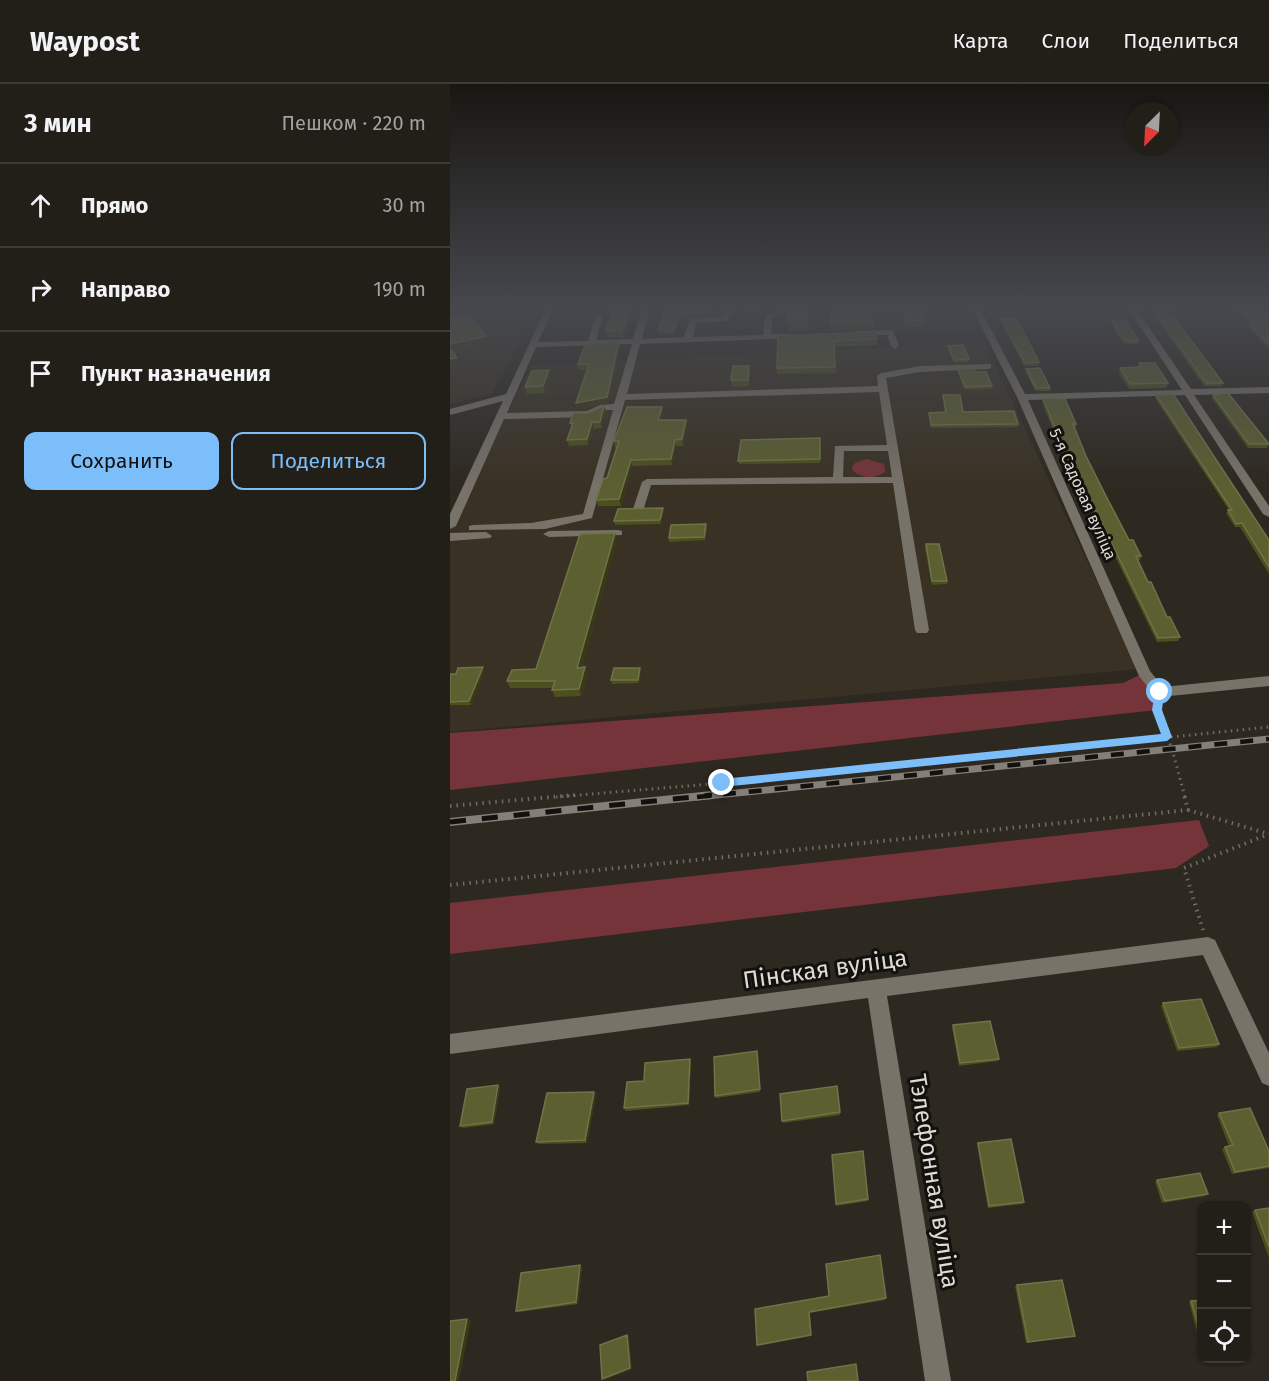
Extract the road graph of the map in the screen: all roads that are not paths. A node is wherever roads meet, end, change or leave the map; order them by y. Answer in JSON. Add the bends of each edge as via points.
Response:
{"nodes":[{"id":1,"x":521,"y":369,"type":"edge"},
{"id":2,"x":630,"y":369,"type":"edge"},
{"id":3,"x":931,"y":369,"type":"edge"},
{"id":4,"x":1007,"y":369,"type":"edge"},
{"id":5,"x":1172,"y":369,"type":"edge"},
{"id":6,"x":884,"y":389,"type":"junction"},
{"id":7,"x":1269,"y":390,"type":"edge"},
{"id":8,"x":1188,"y":392,"type":"junction"},
{"id":9,"x":509,"y":396,"type":"junction"},
{"id":10,"x":1022,"y":397,"type":"junction"},
{"id":11,"x":621,"y":402,"type":"junction"},
{"id":12,"x":450,"y":412,"type":"edge"},
{"id":13,"x":500,"y":416,"type":"junction"},
{"id":14,"x":893,"y":448,"type":"junction"},
{"id":15,"x":838,"y":480,"type":"junction"},
{"id":16,"x":898,"y":480,"type":"junction"},
{"id":17,"x":464,"y":495,"type":"junction"},
{"id":18,"x":450,"y":496,"type":"edge"},
{"id":19,"x":639,"y":508,"type":"edge"},
{"id":20,"x":1269,"y":514,"type":"edge"},
{"id":21,"x":450,"y":526,"type":"edge"},
{"id":22,"x":473,"y":528,"type":"dead end"},
{"id":23,"x":618,"y":533,"type":"dead end"},
{"id":24,"x":450,"y":537,"type":"edge"},
{"id":25,"x":922,"y":630,"type":"dead end"},
{"id":26,"x":1269,"y":681,"type":"edge"},
{"id":27,"x":876,"y":989,"type":"junction"},
{"id":28,"x":450,"y":1044,"type":"edge"},
{"id":29,"x":1269,"y":1076,"type":"edge"},
{"id":30,"x":938,"y":1381,"type":"edge"}],
"edges":[{"from":1,"to":9,"type":"street"},
{"from":2,"to":11,"type":"street"},
{"from":3,"to":6,"type":"street","via":[[881,376]]},
{"from":4,"to":10,"type":"street","name":"5-я Садовая вуліца"},
{"from":5,"to":8,"type":"street"},
{"from":6,"to":11,"type":"street"},
{"from":6,"to":14,"type":"street"},
{"from":7,"to":8,"type":"street"},
{"from":8,"to":10,"type":"street"},
{"from":8,"to":20,"type":"street"},
{"from":9,"to":12,"type":"street"},
{"from":9,"to":13,"type":"street"},
{"from":10,"to":26,"type":"street","name":"5-я Садовая вуліца","via":[[1144,673],[1160,692]]},
{"from":11,"to":13,"type":"street","via":[[589,414]]},
{"from":11,"to":22,"type":"street","via":[[588,516],[562,525]]},
{"from":13,"to":17,"type":"street"},
{"from":14,"to":15,"type":"street","via":[[839,448]]},
{"from":14,"to":16,"type":"street"},
{"from":15,"to":16,"type":"street"},
{"from":15,"to":19,"type":"street","via":[[647,482]]},
{"from":16,"to":25,"type":"street"},
{"from":17,"to":18,"type":"street"},
{"from":17,"to":21,"type":"street"},
{"from":23,"to":24,"type":"street"},
{"from":27,"to":28,"type":"street","name":"Пінская вуліца"},
{"from":27,"to":29,"type":"street","name":"Пінская вуліца","via":[[1208,946]]},
{"from":27,"to":30,"type":"street","name":"Тэлефонная вуліца"}]}
